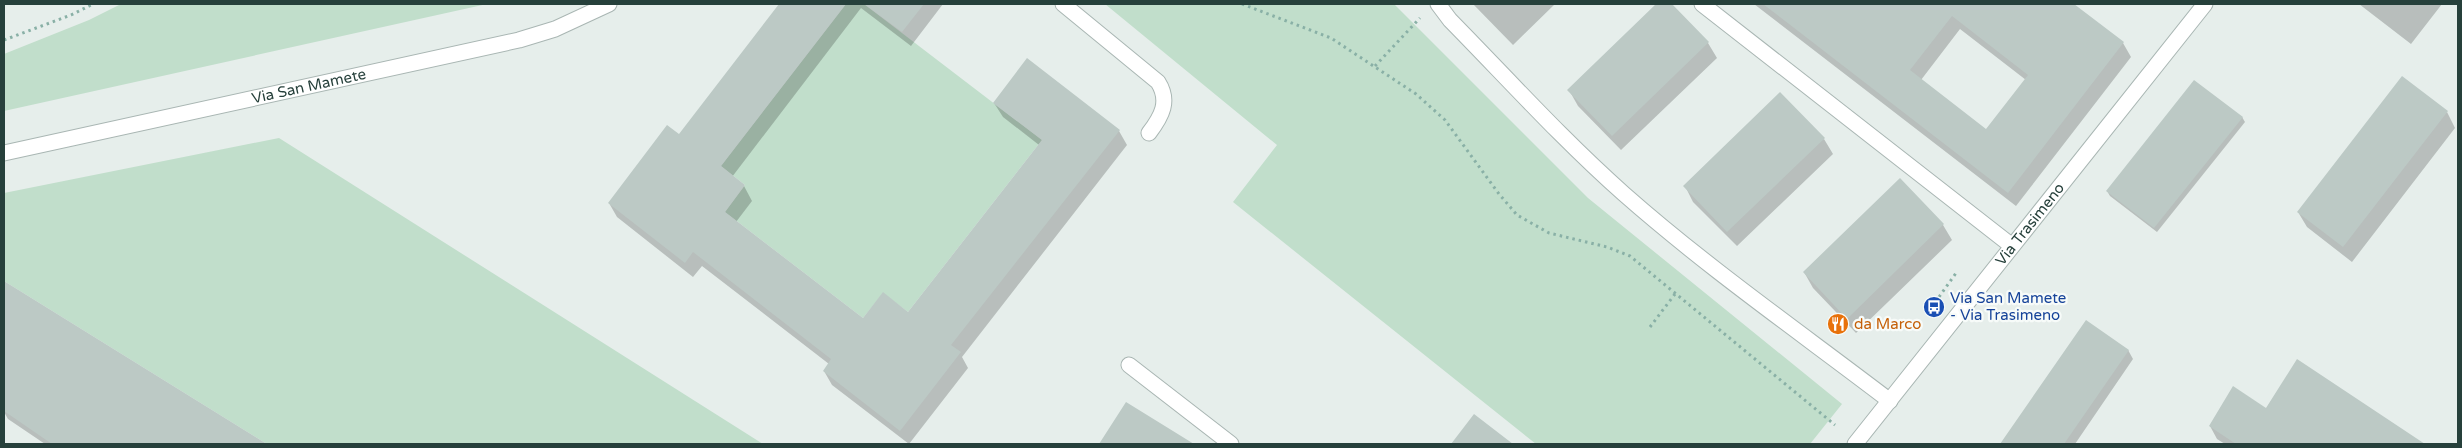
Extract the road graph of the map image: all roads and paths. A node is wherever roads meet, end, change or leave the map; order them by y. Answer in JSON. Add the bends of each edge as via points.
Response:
{"nodes":[{"id":1,"x":93,"y":4,"type":"edge"},
{"id":2,"x":609,"y":4,"type":"edge"},
{"id":3,"x":1063,"y":4,"type":"edge"},
{"id":4,"x":1242,"y":4,"type":"edge"},
{"id":5,"x":1439,"y":4,"type":"edge"},
{"id":6,"x":1702,"y":4,"type":"edge"},
{"id":7,"x":2205,"y":4,"type":"edge"},
{"id":8,"x":4,"y":40,"type":"edge"},
{"id":9,"x":1375,"y":66,"type":"junction"},
{"id":10,"x":1149,"y":133,"type":"dead end"},
{"id":11,"x":4,"y":152,"type":"edge"},
{"id":12,"x":2012,"y":246,"type":"junction"},
{"id":13,"x":1675,"y":294,"type":"junction"},
{"id":14,"x":1650,"y":327,"type":"dead end"},
{"id":15,"x":1129,"y":365,"type":"dead end"},
{"id":16,"x":1890,"y":401,"type":"junction"},
{"id":17,"x":1835,"y":425,"type":"dead end"},
{"id":18,"x":1231,"y":444,"type":"edge"},
{"id":19,"x":1855,"y":444,"type":"edge"}],
"edges":[{"from":1,"to":8,"type":"path"},
{"from":2,"to":11,"type":"street","name":"Via San Mamete","via":[[555,30],[518,40]]},
{"from":3,"to":10,"type":"street","via":[[1158,82],[1166,99],[1161,116]]},
{"from":4,"to":9,"type":"path","via":[[1331,38]]},
{"from":5,"to":9,"type":"path","via":[[1413,23]]},
{"from":5,"to":16,"type":"street","via":[[1450,20],[1554,127],[1624,194]]},
{"from":6,"to":12,"type":"street"},
{"from":7,"to":12,"type":"street","name":"Via Trasimeno"},
{"from":9,"to":13,"type":"path","via":[[1416,94],[1445,120],[1517,215],[1549,233],[1630,256]]},
{"from":12,"to":16,"type":"street","name":"Via Trasimeno"},
{"from":13,"to":14,"type":"path"},
{"from":13,"to":17,"type":"path"},
{"from":15,"to":18,"type":"street"},
{"from":16,"to":19,"type":"street","name":"Via Trasimeno"}]}
